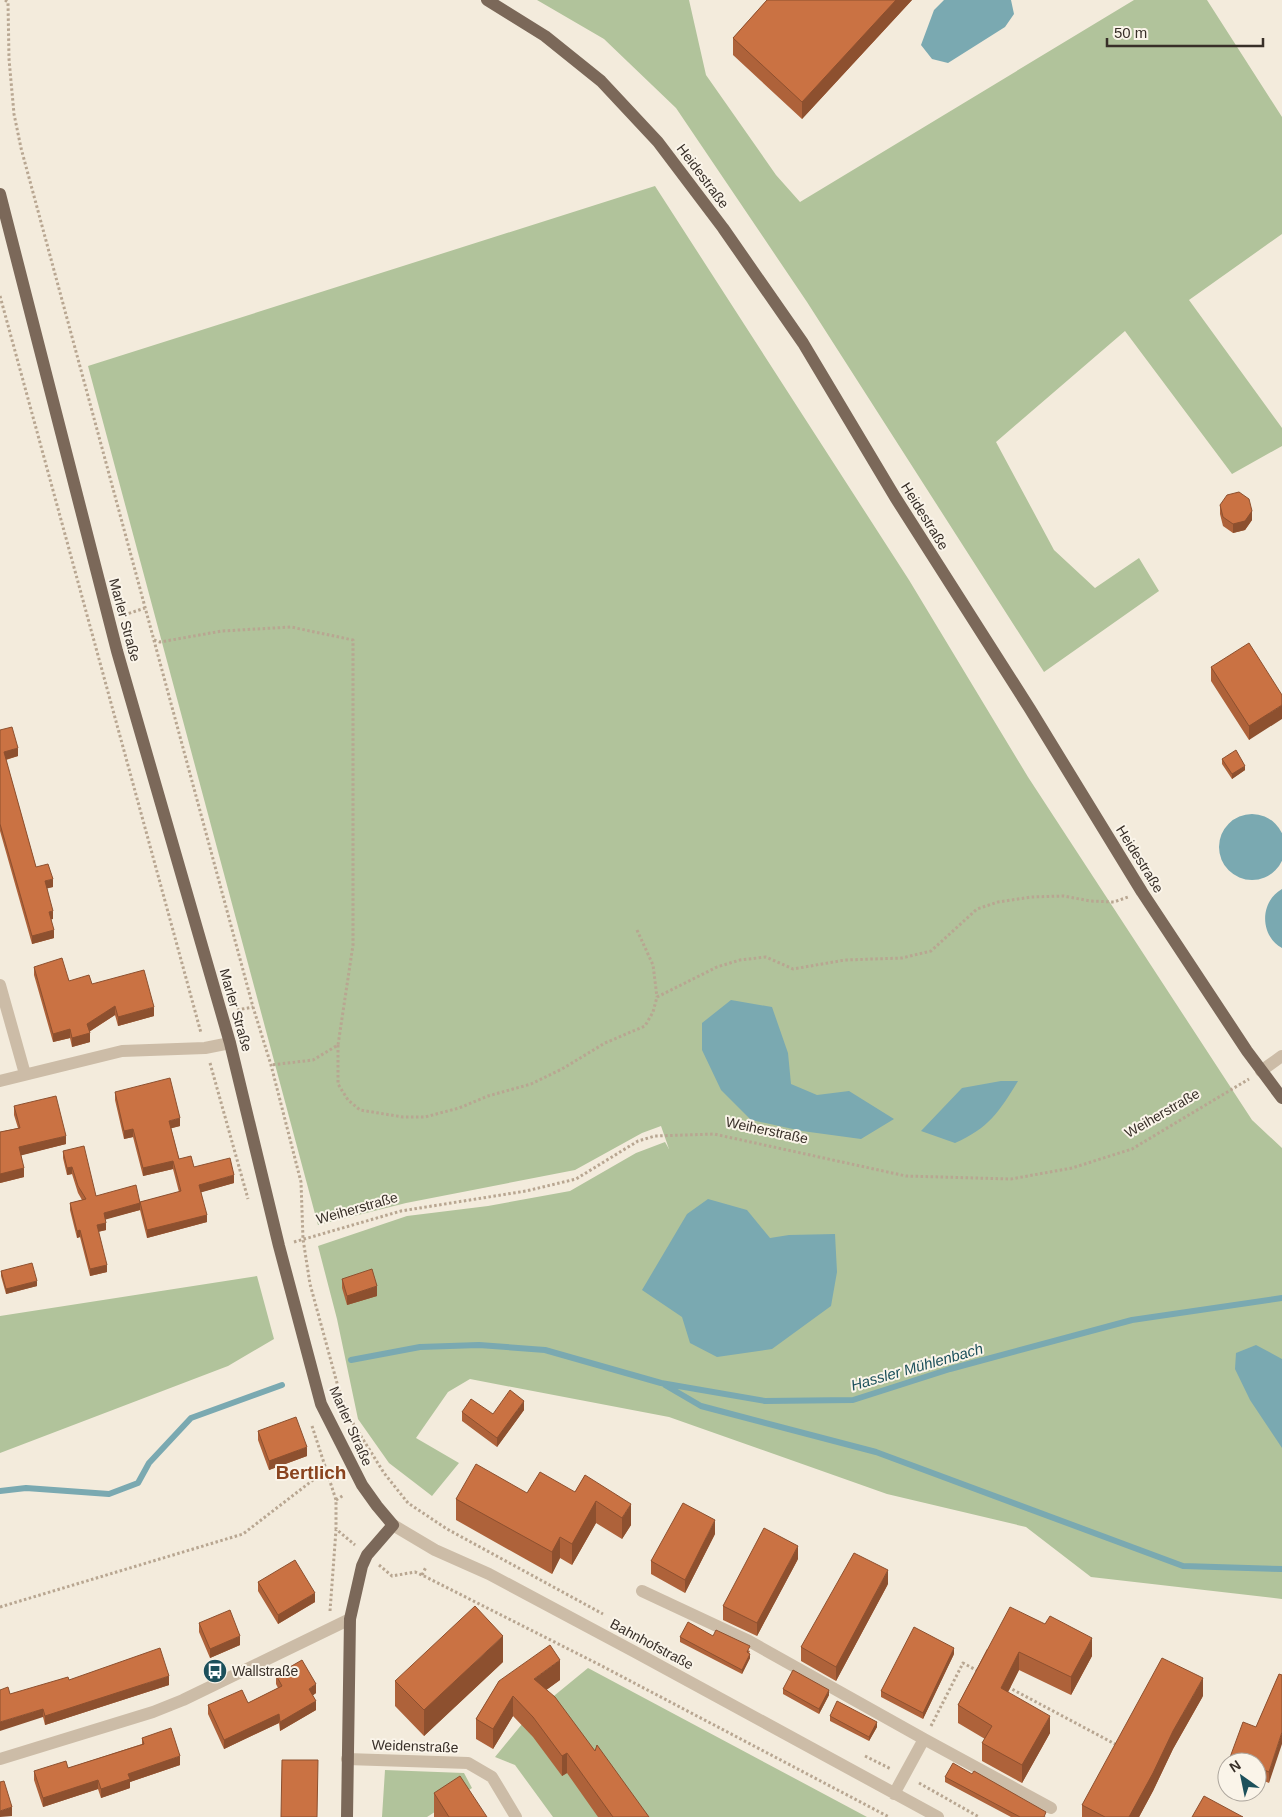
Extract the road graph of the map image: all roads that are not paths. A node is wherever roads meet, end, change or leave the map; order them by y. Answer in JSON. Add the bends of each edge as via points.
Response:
{"nodes":[{"id":1,"x":486,"y":0,"type":"edge"},
{"id":2,"x":0,"y":194,"type":"edge"},
{"id":3,"x":0,"y":985,"type":"edge"},
{"id":4,"x":230,"y":1043,"type":"junction"},
{"id":5,"x":1282,"y":1056,"type":"edge"},
{"id":6,"x":1261,"y":1071,"type":"junction"},
{"id":7,"x":25,"y":1074,"type":"junction"},
{"id":8,"x":0,"y":1081,"type":"edge"},
{"id":9,"x":1282,"y":1098,"type":"edge"},
{"id":10,"x":394,"y":1525,"type":"junction"},
{"id":11,"x":642,"y":1591,"type":"dead end"},
{"id":12,"x":350,"y":1619,"type":"junction"},
{"id":13,"x":924,"y":1739,"type":"junction"},
{"id":14,"x":0,"y":1758,"type":"edge"},
{"id":15,"x":347,"y":1759,"type":"junction"},
{"id":16,"x":894,"y":1794,"type":"junction"},
{"id":17,"x":1051,"y":1808,"type":"dead end"},
{"id":18,"x":347,"y":1817,"type":"edge"},
{"id":19,"x":516,"y":1817,"type":"edge"},
{"id":20,"x":938,"y":1817,"type":"edge"}],
"edges":[{"from":1,"to":6,"type":"main road","name":"Heidestraße","via":[[545,36],[601,81],[678,165],[802,343],[1142,892]]},
{"from":2,"to":4,"type":"main road","name":"Marler Straße","via":[[109,620]]},
{"from":3,"to":7,"type":"street"},
{"from":4,"to":7,"type":"street","via":[[205,1048],[122,1051]]},
{"from":4,"to":10,"type":"main road","name":"Marler Straße","via":[[321,1404],[362,1485]]},
{"from":5,"to":6,"type":"street"},
{"from":6,"to":9,"type":"main road","name":"Heidestraße"},
{"from":7,"to":8,"type":"street"},
{"from":10,"to":12,"type":"main road","via":[[362,1566]]},
{"from":10,"to":16,"type":"street","name":"Bahnhofstraße"},
{"from":11,"to":13,"type":"street","via":[[749,1641]]},
{"from":12,"to":14,"type":"street","via":[[176,1703]]},
{"from":12,"to":15,"type":"main road"},
{"from":13,"to":16,"type":"street"},
{"from":13,"to":17,"type":"street"},
{"from":15,"to":18,"type":"main road"},
{"from":15,"to":19,"type":"street","name":"Weidenstraße","via":[[468,1763],[492,1777]]},
{"from":16,"to":20,"type":"street","name":"Bahnhofstraße"}]}
